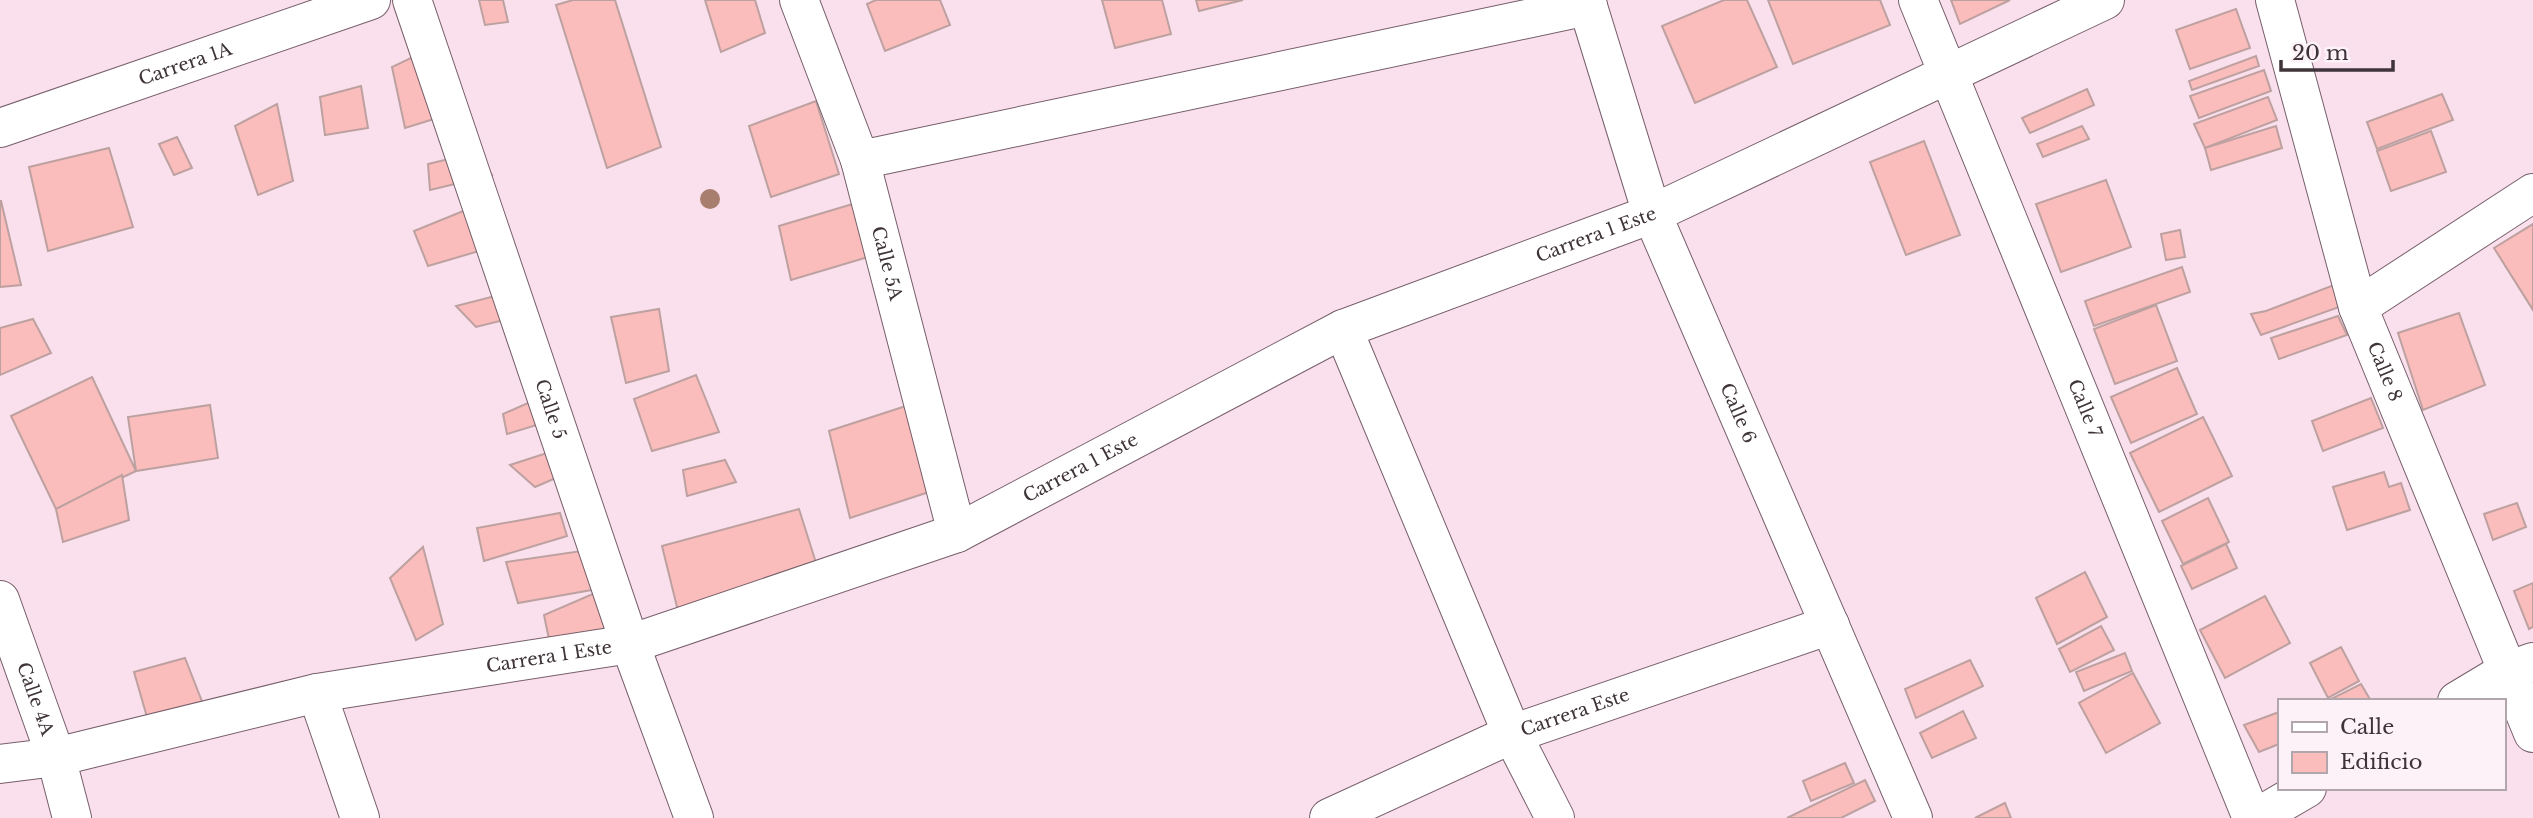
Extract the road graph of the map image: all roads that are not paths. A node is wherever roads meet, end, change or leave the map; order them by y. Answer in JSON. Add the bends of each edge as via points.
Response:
{"nodes":[{"id":1,"x":371,"y":0,"type":"edge"},
{"id":2,"x":412,"y":0,"type":"edge"},
{"id":3,"x":799,"y":0,"type":"edge"},
{"id":4,"x":1918,"y":0,"type":"edge"},
{"id":5,"x":2105,"y":0,"type":"edge"},
{"id":6,"x":2275,"y":0,"type":"edge"},
{"id":7,"x":1587,"y":3,"type":"edge"},
{"id":8,"x":1949,"y":75,"type":"junction"},
{"id":9,"x":0,"y":128,"type":"edge"},
{"id":10,"x":860,"y":160,"type":"junction"},
{"id":11,"x":2533,"y":193,"type":"edge"},
{"id":12,"x":1652,"y":214,"type":"junction"},
{"id":13,"x":2358,"y":307,"type":"junction"},
{"id":14,"x":1343,"y":329,"type":"junction"},
{"id":15,"x":957,"y":533,"type":"junction"},
{"id":16,"x":0,"y":600,"type":"edge"},
{"id":17,"x":1830,"y":625,"type":"junction"},
{"id":18,"x":630,"y":644,"type":"junction"},
{"id":19,"x":2520,"y":667,"type":"edge"},
{"id":20,"x":317,"y":693,"type":"junction"},
{"id":21,"x":2461,"y":699,"type":"edge"},
{"id":22,"x":2533,"y":733,"type":"edge"},
{"id":23,"x":1512,"y":734,"type":"junction"},
{"id":24,"x":56,"y":757,"type":"junction"},
{"id":25,"x":0,"y":764,"type":"edge"},
{"id":26,"x":2303,"y":790,"type":"edge"},
{"id":27,"x":72,"y":818,"type":"edge"},
{"id":28,"x":360,"y":818,"type":"edge"},
{"id":29,"x":694,"y":818,"type":"edge"},
{"id":30,"x":1329,"y":818,"type":"edge"},
{"id":31,"x":1555,"y":818,"type":"edge"},
{"id":32,"x":1913,"y":818,"type":"edge"},
{"id":33,"x":2254,"y":818,"type":"edge"}],
"edges":[{"from":1,"to":9,"type":"street","name":"Carrera 1A"},
{"from":2,"to":18,"type":"street","name":"Calle 5"},
{"from":3,"to":10,"type":"street","name":"Calle 5A"},
{"from":4,"to":8,"type":"street","name":"Calle 7"},
{"from":5,"to":8,"type":"street","name":"Carrera 1 Este"},
{"from":6,"to":13,"type":"street","name":"Calle 8"},
{"from":7,"to":10,"type":"street"},
{"from":7,"to":12,"type":"street","name":"Calle 6"},
{"from":8,"to":12,"type":"street","name":"Carrera 1 Este"},
{"from":8,"to":33,"type":"street","name":"Calle 7"},
{"from":10,"to":15,"type":"street","name":"Calle 5A"},
{"from":11,"to":13,"type":"street"},
{"from":12,"to":14,"type":"street","name":"Carrera 1 Este"},
{"from":12,"to":17,"type":"street","name":"Calle 6"},
{"from":13,"to":19,"type":"street","name":"Calle 8"},
{"from":14,"to":15,"type":"street","name":"Carrera 1 Este"},
{"from":14,"to":23,"type":"street"},
{"from":15,"to":18,"type":"street","name":"Carrera 1 Este"},
{"from":16,"to":24,"type":"street","name":"Calle 4A"},
{"from":17,"to":23,"type":"street","name":"Carrera Este"},
{"from":17,"to":32,"type":"street","name":"Calle 6"},
{"from":18,"to":20,"type":"street","name":"Carrera 1 Este"},
{"from":18,"to":29,"type":"street","name":"Calle 5"},
{"from":19,"to":21,"type":"street"},
{"from":19,"to":22,"type":"street","name":"Calle 8"},
{"from":20,"to":24,"type":"street","name":"Carrera 1 Este"},
{"from":20,"to":28,"type":"street"},
{"from":23,"to":30,"type":"street","name":"Carrera Este"},
{"from":23,"to":31,"type":"street"},
{"from":24,"to":25,"type":"street","name":"Carrera 1 Este"},
{"from":24,"to":27,"type":"street","name":"Calle 4A"},
{"from":26,"to":33,"type":"street"}]}
